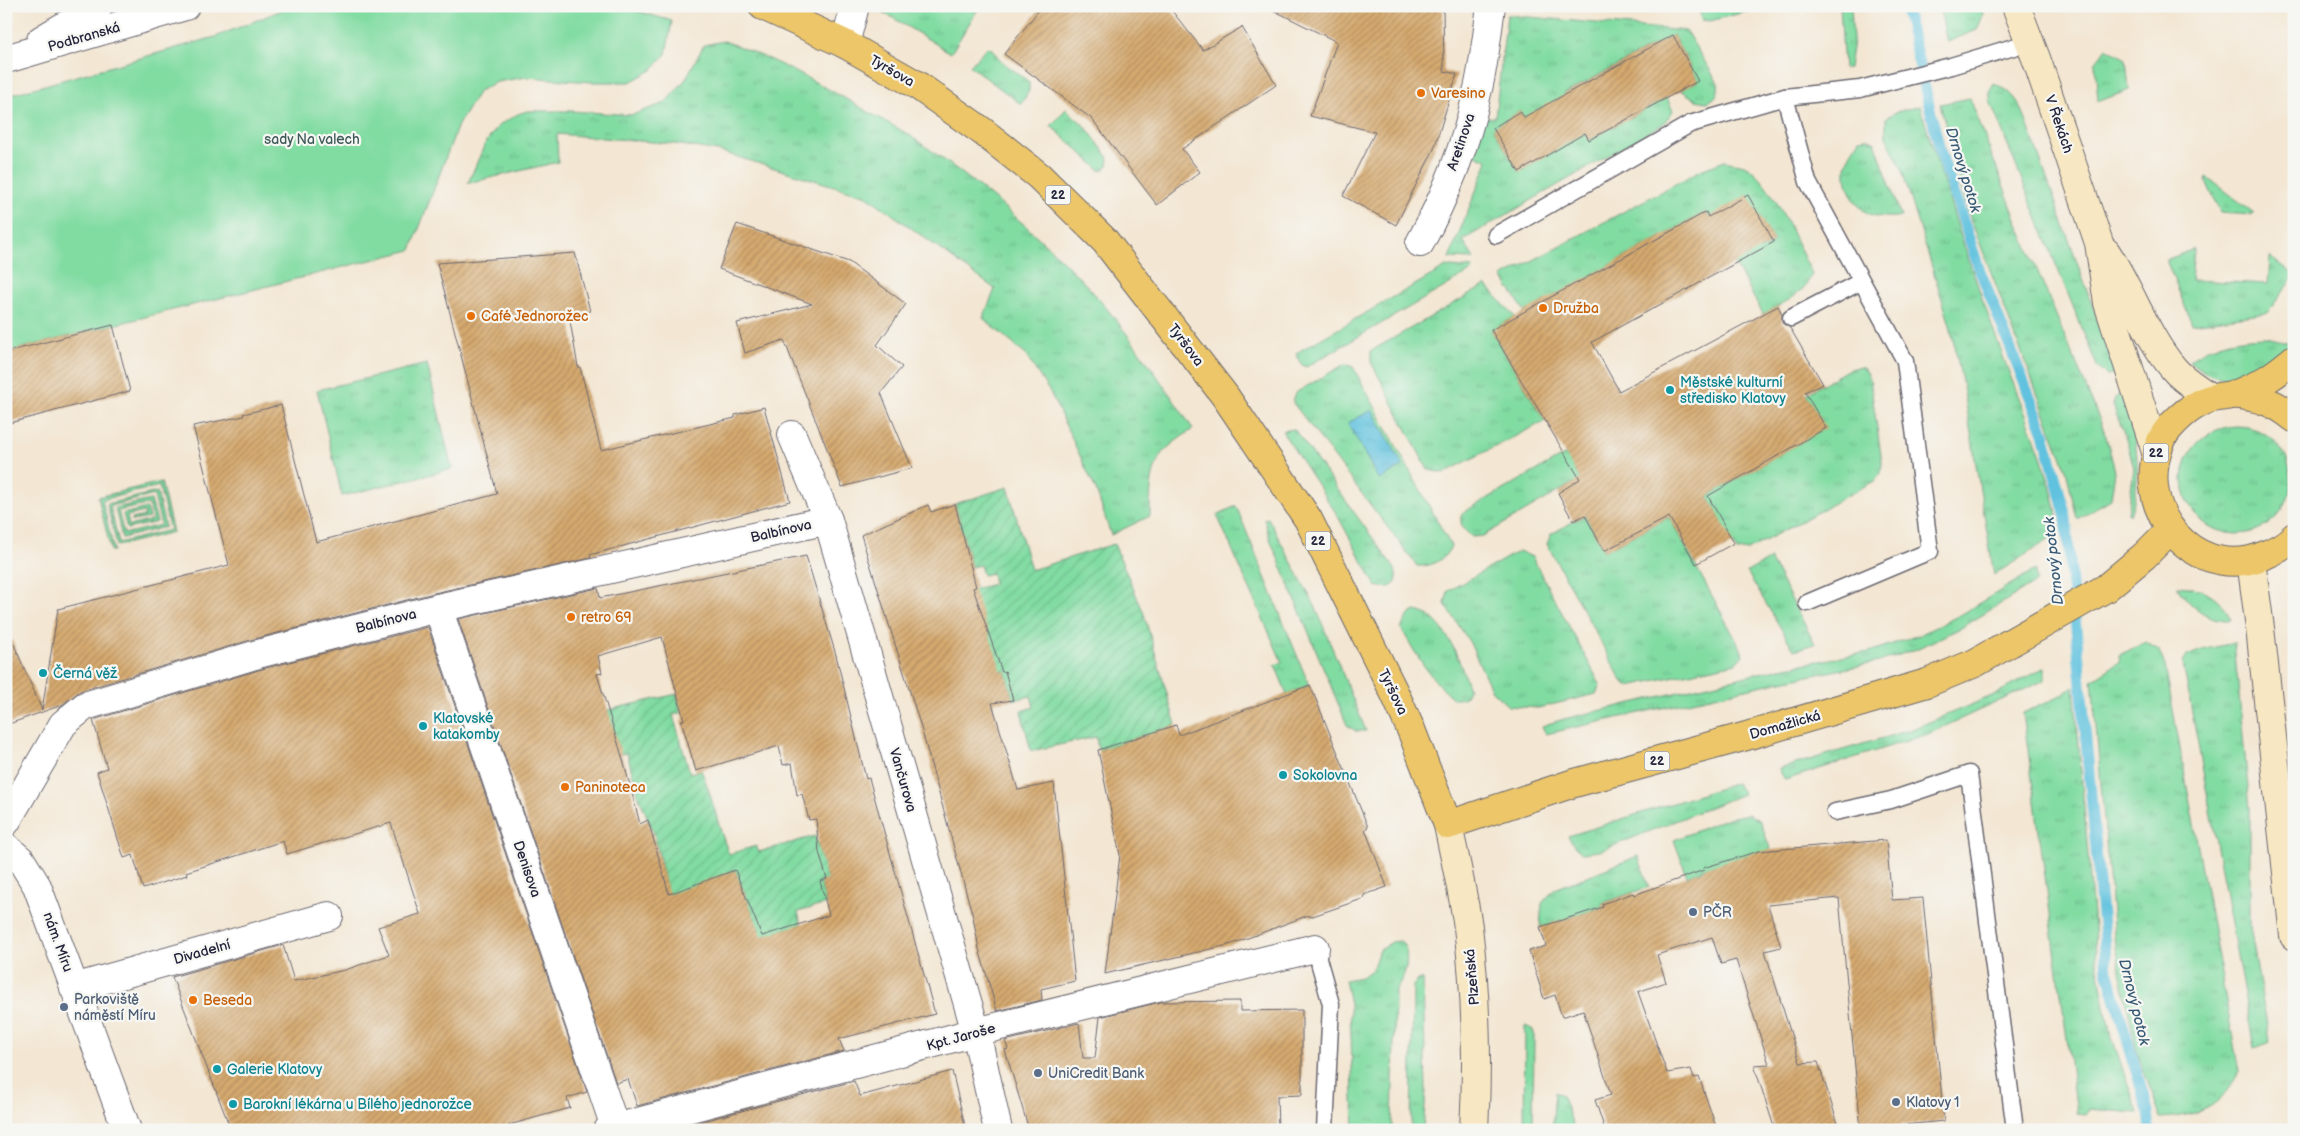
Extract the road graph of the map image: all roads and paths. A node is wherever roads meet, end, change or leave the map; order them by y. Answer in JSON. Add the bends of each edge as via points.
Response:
{"nodes":[{"id":1,"x":98,"y":6,"type":"edge"},
{"id":2,"x":185,"y":6,"type":"edge"},
{"id":3,"x":763,"y":6,"type":"edge"},
{"id":4,"x":855,"y":6,"type":"edge"},
{"id":5,"x":1491,"y":6,"type":"edge"},
{"id":6,"x":2016,"y":6,"type":"edge"},
{"id":7,"x":2030,"y":42,"type":"junction"},
{"id":8,"x":845,"y":44,"type":"junction"},
{"id":9,"x":9,"y":59,"type":"edge"},
{"id":10,"x":1785,"y":97,"type":"junction"},
{"id":11,"x":1496,"y":235,"type":"dead end"},
{"id":12,"x":1420,"y":243,"type":"dead end"},
{"id":13,"x":2099,"y":243,"type":"junction"},
{"id":14,"x":1860,"y":282,"type":"junction"},
{"id":15,"x":1791,"y":318,"type":"dead end"},
{"id":16,"x":2294,"y":359,"type":"edge"},
{"id":17,"x":2222,"y":396,"type":"junction"},
{"id":18,"x":2294,"y":418,"type":"edge"},
{"id":19,"x":792,"y":435,"type":"dead end"},
{"id":20,"x":2156,"y":452,"type":"junction"},
{"id":21,"x":828,"y":520,"type":"junction"},
{"id":22,"x":2170,"y":530,"type":"junction"},
{"id":23,"x":2294,"y":537,"type":"edge"},
{"id":24,"x":2251,"y":561,"type":"junction"},
{"id":25,"x":1807,"y":603,"type":"dead end"},
{"id":26,"x":438,"y":608,"type":"junction"},
{"id":27,"x":1835,"y":812,"type":"dead end"},
{"id":28,"x":6,"y":822,"type":"edge"},
{"id":29,"x":1448,"y":825,"type":"junction"},
{"id":30,"x":6,"y":847,"type":"edge"},
{"id":31,"x":329,"y":916,"type":"dead end"},
{"id":32,"x":2294,"y":936,"type":"edge"},
{"id":33,"x":1315,"y":948,"type":"joint"},
{"id":34,"x":74,"y":988,"type":"junction"},
{"id":35,"x":976,"y":1032,"type":"junction"},
{"id":36,"x":613,"y":1129,"type":"edge"},
{"id":37,"x":127,"y":1130,"type":"edge"},
{"id":38,"x":998,"y":1130,"type":"edge"},
{"id":39,"x":1325,"y":1130,"type":"edge"},
{"id":40,"x":1474,"y":1130,"type":"edge"},
{"id":41,"x":2015,"y":1130,"type":"edge"}],
"edges":[{"from":1,"to":9,"type":"street","name":"Podbranská"},
{"from":2,"to":9,"type":"street","name":"Podbranská"},
{"from":3,"to":8,"type":"main road","name":"Tyršova","number":"22"},
{"from":4,"to":8,"type":"street"},
{"from":5,"to":12,"type":"street","name":"Aretinova","via":[[1477,94],[1444,192]]},
{"from":6,"to":7,"type":"street","name":"V Řekách"},
{"from":7,"to":10,"type":"lane","via":[[1860,89]]},
{"from":7,"to":13,"type":"street","name":"V Řekách"},
{"from":8,"to":29,"type":"main road","name":"Tyršova","number":"22","via":[[917,85],[1039,176],[1105,241],[1226,396],[1308,519],[1398,702]]},
{"from":10,"to":11,"type":"lane","via":[[1690,124]]},
{"from":10,"to":14,"type":"lane","via":[[1808,182]]},
{"from":13,"to":17,"type":"street","name":"V Řekách","via":[[2117,268],[2160,351],[2176,372]]},
{"from":13,"to":20,"type":"street","name":"V Řekách","via":[[2108,303]]},
{"from":14,"to":15,"type":"lane"},
{"from":14,"to":25,"type":"lane","via":[[1904,361],[1930,550]]},
{"from":16,"to":17,"type":"main road","number":"22","via":[[2272,378]]},
{"from":17,"to":18,"type":"main road","via":[[2258,398],[2281,407]]},
{"from":17,"to":20,"type":"main road","number":"22","via":[[2187,410],[2168,428]]},
{"from":19,"to":21,"type":"street","name":"Vančurova"},
{"from":20,"to":22,"type":"main road","number":"22","via":[[2154,493]]},
{"from":21,"to":26,"type":"street","name":"Balbínova"},
{"from":21,"to":35,"type":"street","name":"Vančurova"},
{"from":22,"to":24,"type":"main road","number":"22","via":[[2188,547],[2211,558]]},
{"from":22,"to":29,"type":"main road","name":"Domažlická","number":"22","via":[[2106,588],[1975,663],[1927,683],[1571,784]]},
{"from":23,"to":24,"type":"main road","number":"22","via":[[2286,546]]},
{"from":24,"to":32,"type":"street"},
{"from":26,"to":28,"type":"street","name":"Balbínova","via":[[258,654],[85,706],[63,724]]},
{"from":26,"to":36,"type":"street","name":"Denisova"},
{"from":27,"to":41,"type":"lane","via":[[1891,800],[1969,774]]},
{"from":29,"to":40,"type":"street","name":"Plzeňská","via":[[1468,926],[1475,999]]},
{"from":30,"to":34,"type":"street","name":"nám. Míru","via":[[21,860],[37,886]]},
{"from":31,"to":34,"type":"street","name":"Divadelní"},
{"from":33,"to":35,"type":"street","name":"Kpt. Jaroše"},
{"from":33,"to":39,"type":"lane","via":[[1331,1004]]},
{"from":34,"to":37,"type":"street","name":"nám. Míru"},
{"from":35,"to":36,"type":"street","name":"Kpt. Jaroše"},
{"from":35,"to":38,"type":"street","name":"Vančurova"}]}
